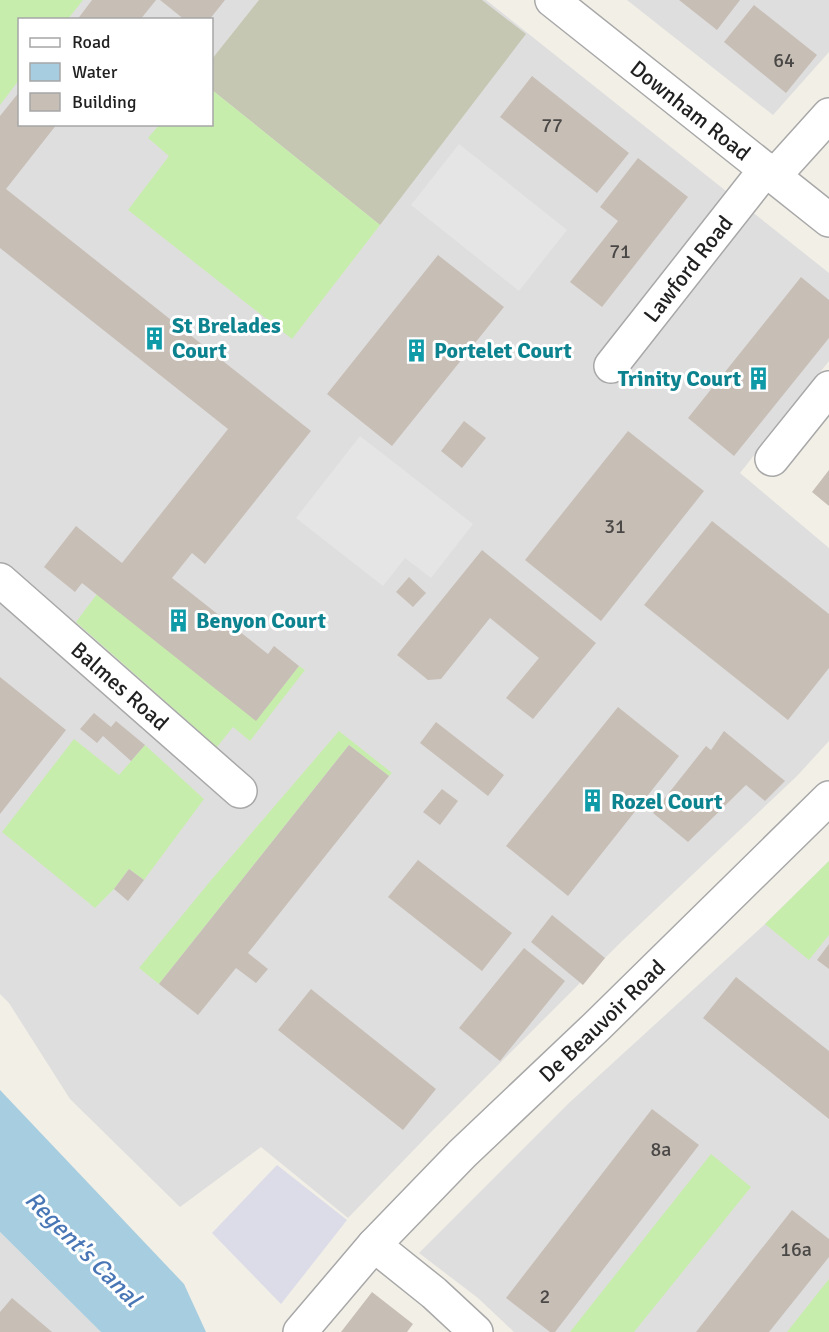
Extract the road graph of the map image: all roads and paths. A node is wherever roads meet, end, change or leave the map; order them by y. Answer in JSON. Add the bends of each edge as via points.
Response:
{"nodes":[{"id":1,"x":552,"y":0,"type":"edge"},
{"id":2,"x":829,"y":115,"type":"edge"},
{"id":3,"x":770,"y":173,"type":"junction"},
{"id":4,"x":829,"y":220,"type":"edge"},
{"id":5,"x":611,"y":366,"type":"dead end"},
{"id":6,"x":829,"y":388,"type":"edge"},
{"id":7,"x":772,"y":459,"type":"dead end"},
{"id":8,"x":0,"y":580,"type":"edge"},
{"id":9,"x":240,"y":791,"type":"dead end"},
{"id":10,"x":829,"y":798,"type":"edge"},
{"id":11,"x":374,"y":1245,"type":"junction"},
{"id":12,"x":300,"y":1332,"type":"edge"},
{"id":13,"x":476,"y":1332,"type":"edge"}],
"edges":[{"from":1,"to":3,"type":"street","name":"Downham Road"},
{"from":2,"to":3,"type":"street","name":"Lawford Road"},
{"from":3,"to":4,"type":"street","name":"Downham Road"},
{"from":3,"to":5,"type":"street","name":"Lawford Road"},
{"from":6,"to":7,"type":"street"},
{"from":8,"to":9,"type":"street","name":"Balmes Road"},
{"from":10,"to":11,"type":"street","name":"De Beauvoir Road","via":[[462,1154]]},
{"from":11,"to":12,"type":"street","name":"De Beauvoir Road"},
{"from":11,"to":13,"type":"street"}]}
